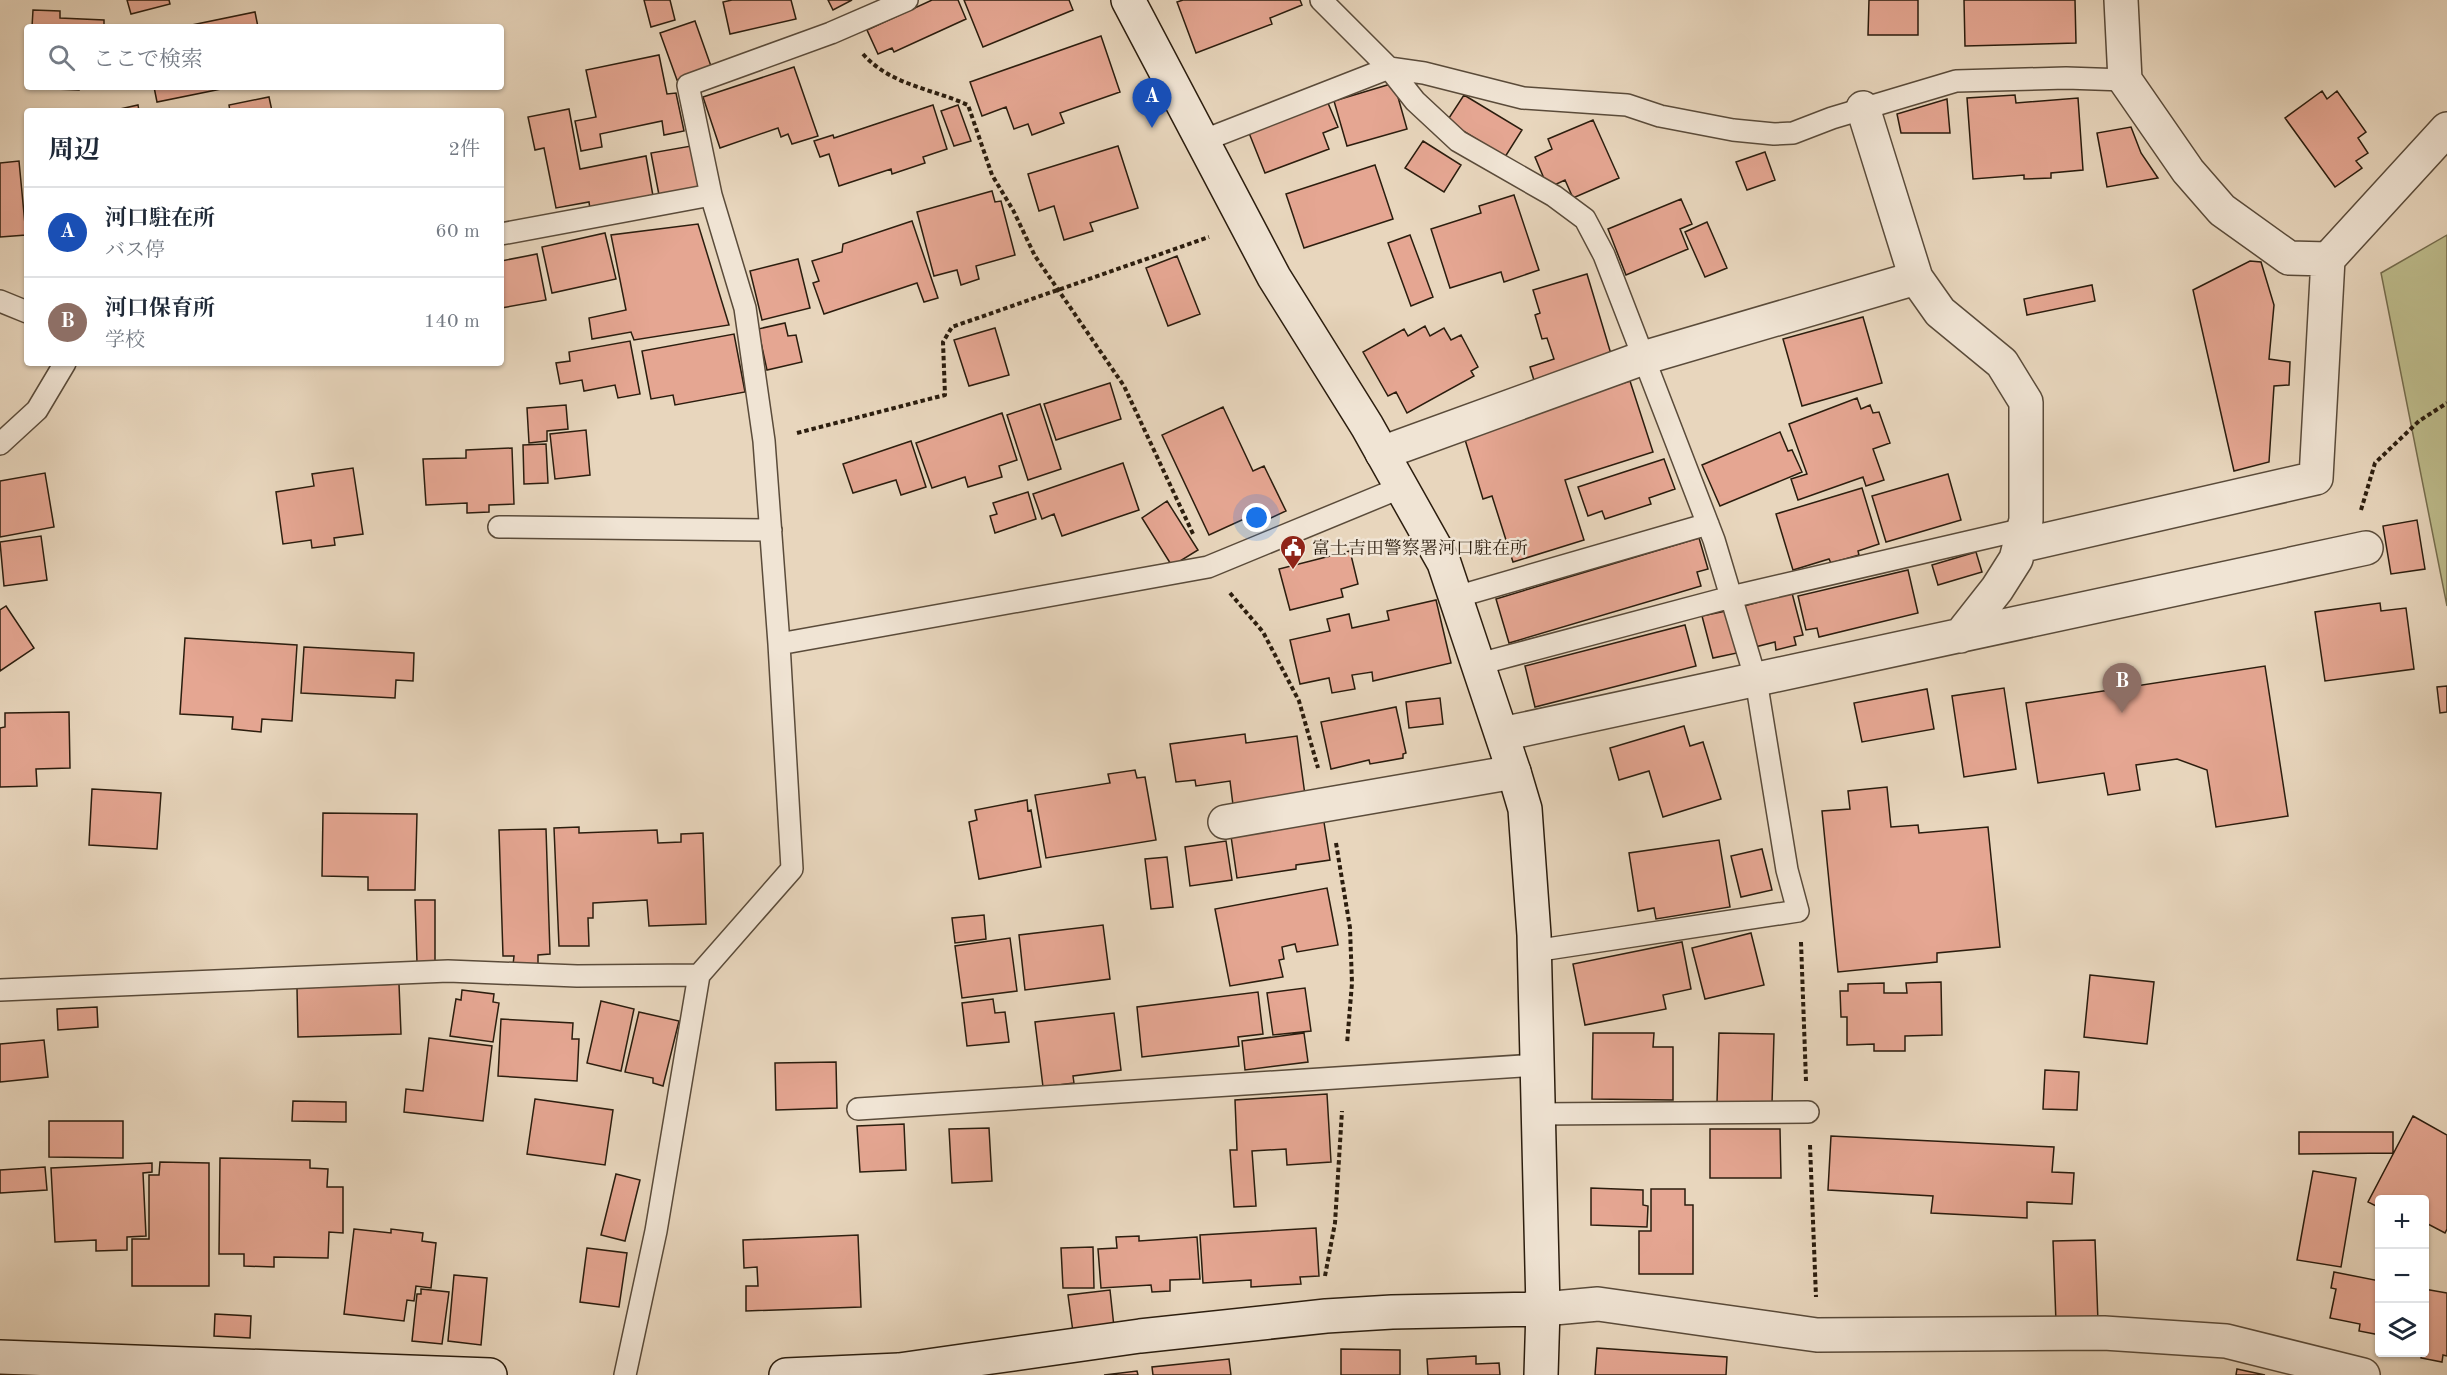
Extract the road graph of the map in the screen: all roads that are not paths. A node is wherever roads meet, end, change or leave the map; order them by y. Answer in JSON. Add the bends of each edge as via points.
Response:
{"nodes":[{"id":1,"x":907,"y":0,"type":"edge"},
{"id":2,"x":1128,"y":0,"type":"edge"},
{"id":3,"x":1321,"y":0,"type":"edge"},
{"id":4,"x":2121,"y":0,"type":"edge"},
{"id":5,"x":1389,"y":68,"type":"junction"},
{"id":6,"x":2125,"y":80,"type":"junction"},
{"id":7,"x":1863,"y":108,"type":"junction"},
{"id":8,"x":2447,"y":129,"type":"edge"},
{"id":9,"x":1202,"y":141,"type":"junction"},
{"id":10,"x":711,"y":195,"type":"junction"},
{"id":11,"x":504,"y":233,"type":"edge"},
{"id":12,"x":2328,"y":260,"type":"junction"},
{"id":13,"x":1916,"y":278,"type":"junction"},
{"id":14,"x":0,"y":301,"type":"edge"},
{"id":15,"x":24,"y":311,"type":"edge"},
{"id":16,"x":1643,"y":357,"type":"junction"},
{"id":17,"x":63,"y":366,"type":"edge"},
{"id":18,"x":0,"y":444,"type":"edge"},
{"id":19,"x":1382,"y":453,"type":"junction"},
{"id":20,"x":1402,"y":487,"type":"junction"},
{"id":21,"x":1708,"y":524,"type":"junction"},
{"id":22,"x":499,"y":527,"type":"dead end"},
{"id":23,"x":771,"y":530,"type":"junction"},
{"id":24,"x":2021,"y":538,"type":"junction"},
{"id":25,"x":2362,"y":549,"type":"road end"},
{"id":26,"x":1456,"y":597,"type":"junction"},
{"id":27,"x":1731,"y":597,"type":"junction"},
{"id":28,"x":1960,"y":636,"type":"junction"},
{"id":29,"x":779,"y":644,"type":"junction"},
{"id":30,"x":1479,"y":664,"type":"junction"},
{"id":31,"x":1756,"y":680,"type":"junction"},
{"id":32,"x":1502,"y":734,"type":"junction"},
{"id":33,"x":1514,"y":772,"type":"junction"},
{"id":34,"x":1225,"y":822,"type":"dead end"},
{"id":35,"x":1534,"y":951,"type":"junction"},
{"id":36,"x":699,"y":975,"type":"junction"},
{"id":37,"x":0,"y":990,"type":"edge"},
{"id":38,"x":1536,"y":1065,"type":"junction"},
{"id":39,"x":858,"y":1109,"type":"dead end"},
{"id":40,"x":1808,"y":1112,"type":"dead end"},
{"id":41,"x":1536,"y":1114,"type":"junction"},
{"id":42,"x":1543,"y":1309,"type":"junction"},
{"id":43,"x":0,"y":1357,"type":"edge"},
{"id":44,"x":490,"y":1375,"type":"edge"},
{"id":45,"x":625,"y":1375,"type":"edge"},
{"id":46,"x":786,"y":1375,"type":"edge"},
{"id":47,"x":1541,"y":1375,"type":"edge"},
{"id":48,"x":2363,"y":1375,"type":"edge"}],
"edges":[{"from":1,"to":10,"type":"lane","via":[[840,29],[688,84]]},
{"from":2,"to":9,"type":"street"},
{"from":3,"to":5,"type":"lane"},
{"from":4,"to":6,"type":"street"},
{"from":5,"to":7,"type":"lane","via":[[1523,98],[1627,105],[1660,116],[1774,134],[1794,133]]},
{"from":5,"to":9,"type":"lane"},
{"from":5,"to":16,"type":"lane","via":[[1415,101],[1458,141],[1554,196],[1585,219],[1604,255]]},
{"from":6,"to":7,"type":"lane","via":[[1956,81]]},
{"from":6,"to":12,"type":"street","via":[[2188,171],[2222,210],[2289,258]]},
{"from":7,"to":13,"type":"street"},
{"from":8,"to":12,"type":"street"},
{"from":9,"to":19,"type":"street","via":[[1274,277]]},
{"from":10,"to":11,"type":"lane"},
{"from":10,"to":23,"type":"lane","via":[[745,308],[764,441]]},
{"from":12,"to":24,"type":"street","via":[[2316,478]]},
{"from":13,"to":16,"type":"street"},
{"from":13,"to":24,"type":"street","via":[[1940,312],[2002,363],[2026,402],[2026,520]]},
{"from":14,"to":15,"type":"lane"},
{"from":16,"to":19,"type":"street"},
{"from":16,"to":21,"type":"lane"},
{"from":17,"to":18,"type":"lane","via":[[38,410]]},
{"from":19,"to":20,"type":"street"},
{"from":20,"to":26,"type":"street","via":[[1444,563]]},
{"from":20,"to":29,"type":"lane","via":[[1208,567]]},
{"from":21,"to":26,"type":"lane"},
{"from":21,"to":27,"type":"lane"},
{"from":22,"to":23,"type":"lane"},
{"from":23,"to":29,"type":"lane"},
{"from":24,"to":27,"type":"lane"},
{"from":24,"to":28,"type":"street","via":[[2016,559]]},
{"from":25,"to":28,"type":"street"},
{"from":26,"to":30,"type":"street"},
{"from":27,"to":30,"type":"lane"},
{"from":27,"to":31,"type":"lane"},
{"from":28,"to":31,"type":"street"},
{"from":29,"to":36,"type":"lane","via":[[792,869]]},
{"from":30,"to":32,"type":"street"},
{"from":31,"to":32,"type":"street"},
{"from":31,"to":35,"type":"lane","via":[[1787,870],[1798,911]]},
{"from":32,"to":33,"type":"street"},
{"from":33,"to":34,"type":"street"},
{"from":33,"to":35,"type":"street","via":[[1525,809]]},
{"from":35,"to":38,"type":"street"},
{"from":36,"to":37,"type":"lane","via":[[448,971]]},
{"from":36,"to":45,"type":"lane","via":[[656,1231]]},
{"from":38,"to":39,"type":"lane"},
{"from":38,"to":41,"type":"street"},
{"from":40,"to":41,"type":"lane"},
{"from":41,"to":42,"type":"street"},
{"from":42,"to":46,"type":"street","via":[[1326,1316],[1140,1336],[899,1370]]},
{"from":42,"to":47,"type":"street"},
{"from":42,"to":48,"type":"street","via":[[1598,1304],[1817,1335],[2104,1334],[2226,1341]]},
{"from":43,"to":44,"type":"street"}]}
